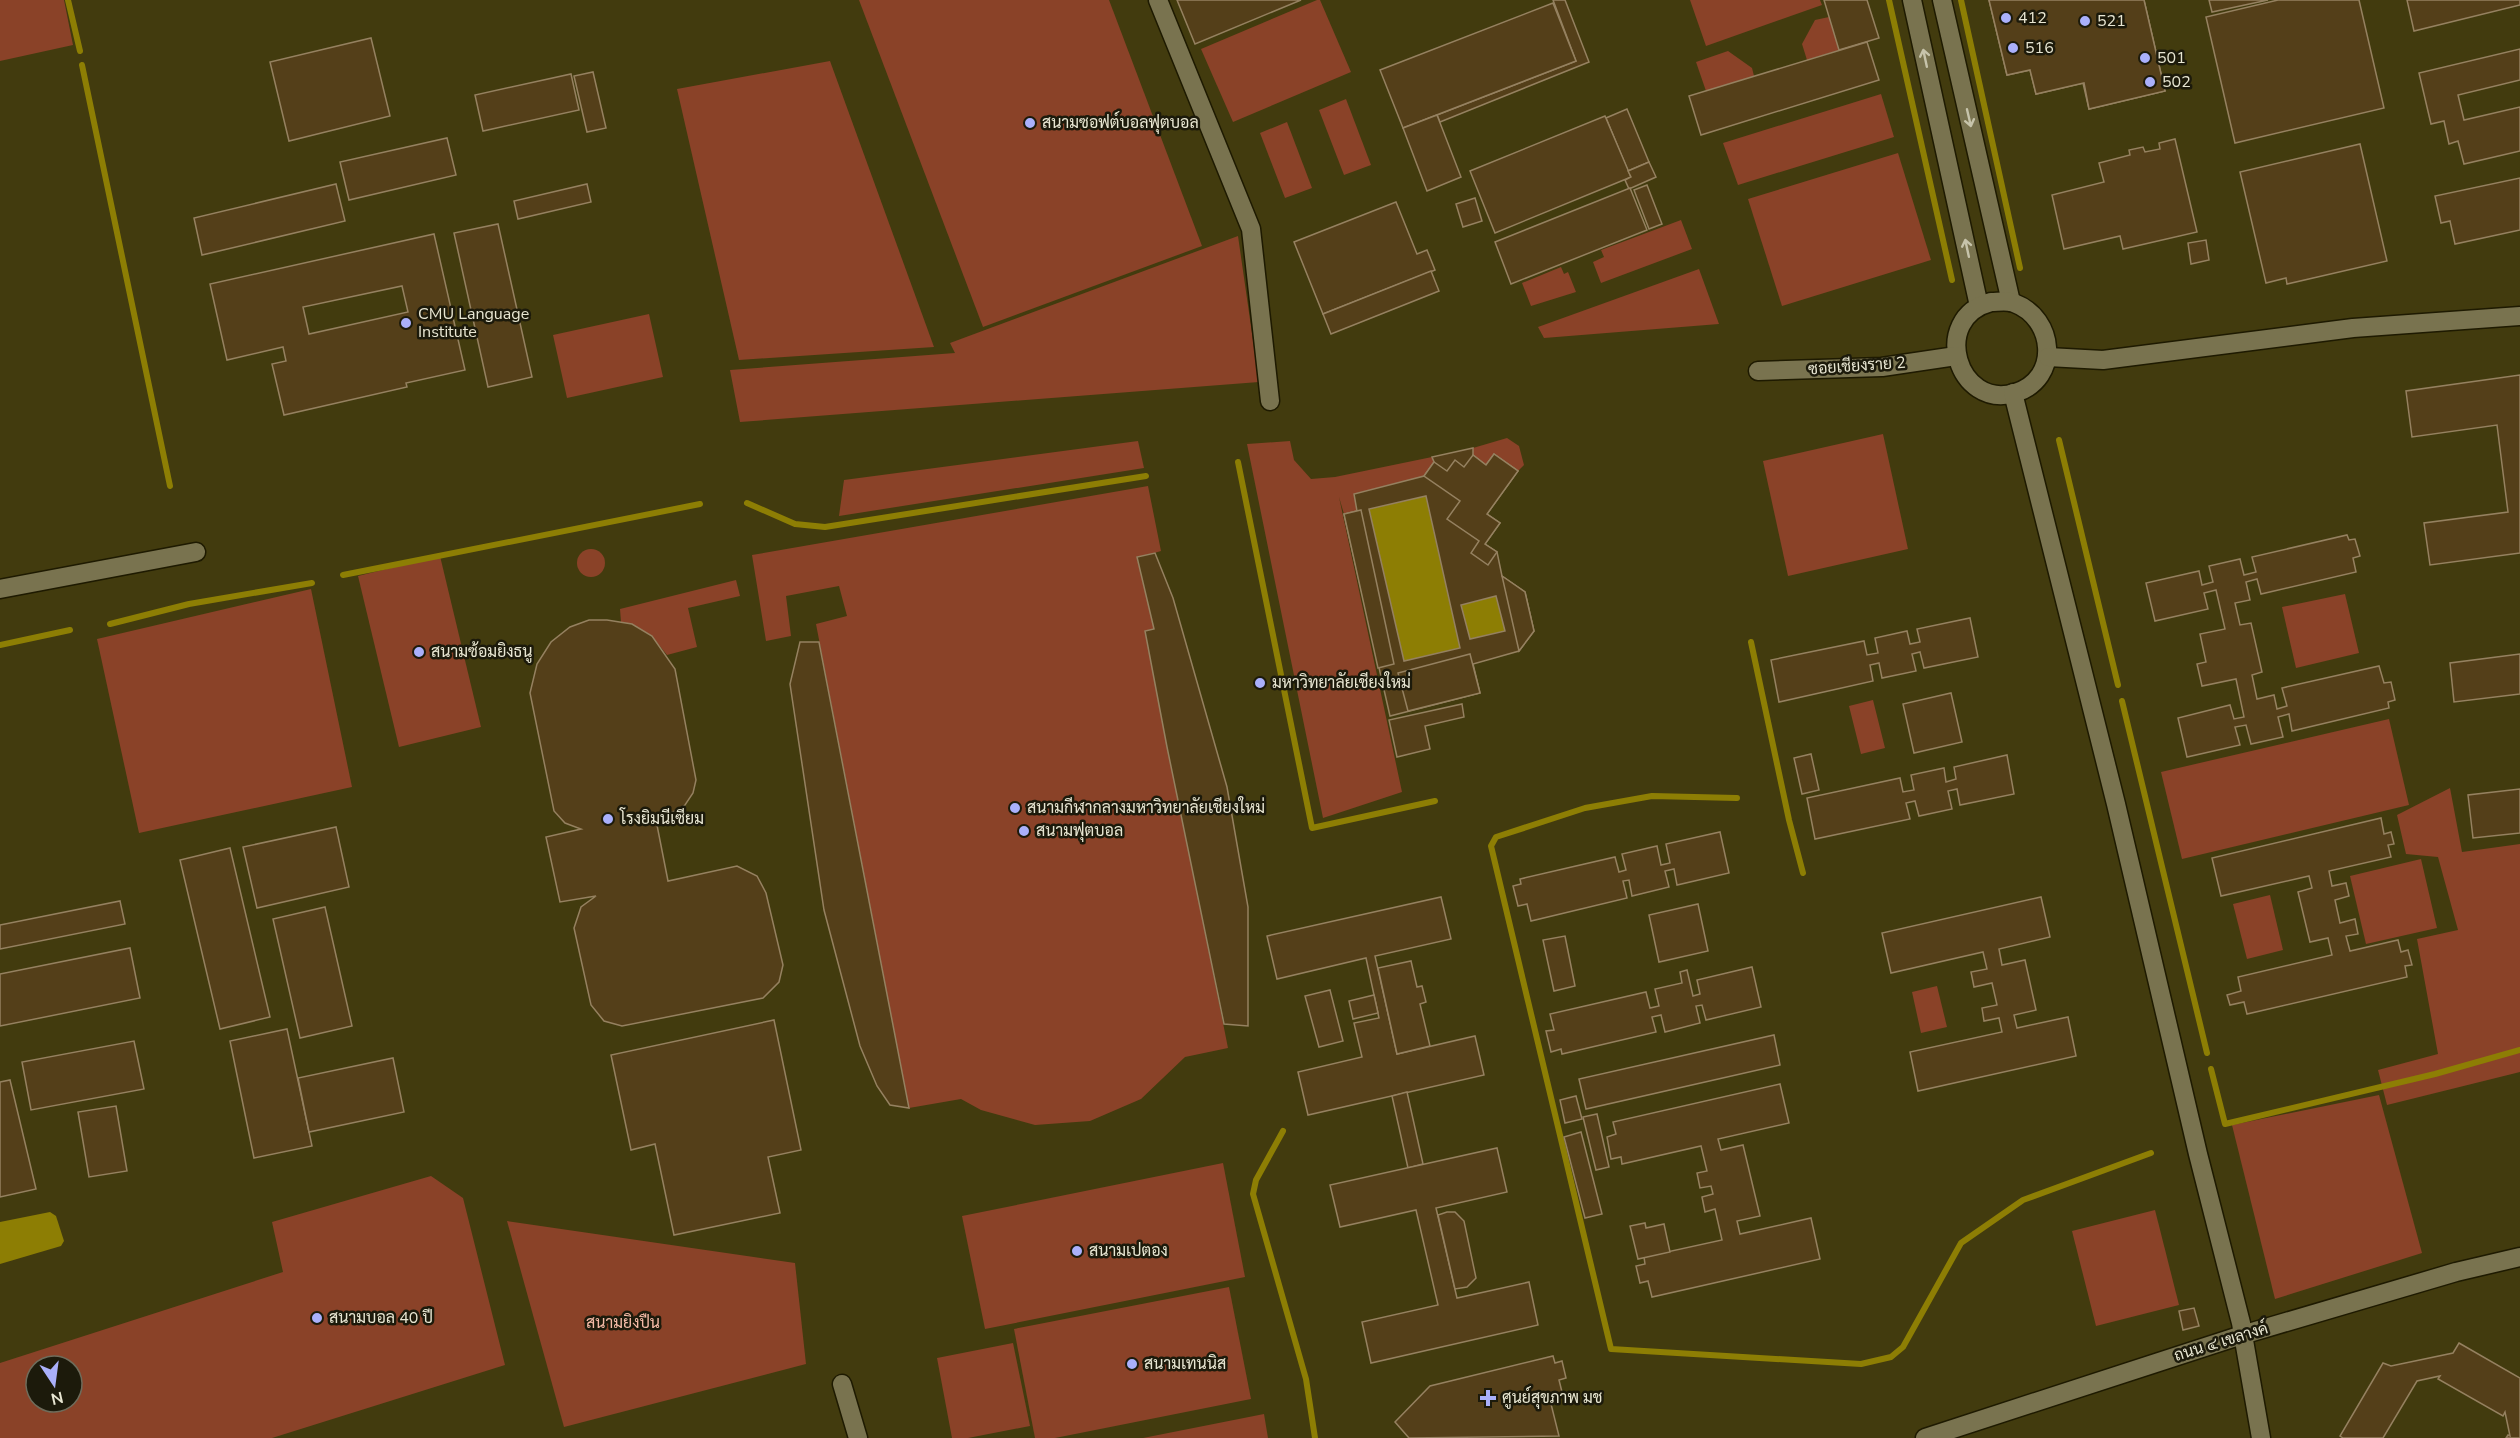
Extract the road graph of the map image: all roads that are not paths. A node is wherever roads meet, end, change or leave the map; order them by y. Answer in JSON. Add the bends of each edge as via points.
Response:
{"nodes":[{"id":1,"x":1158,"y":0,"type":"edge"},
{"id":2,"x":1912,"y":0,"type":"edge"},
{"id":3,"x":1942,"y":0,"type":"edge"},
{"id":4,"x":2011,"y":302,"type":"junction"},
{"id":5,"x":1978,"y":306,"type":"junction"},
{"id":6,"x":2520,"y":316,"type":"edge"},
{"id":7,"x":1956,"y":356,"type":"junction"},
{"id":8,"x":2048,"y":357,"type":"junction"},
{"id":9,"x":1758,"y":371,"type":"dead end"},
{"id":10,"x":2013,"y":393,"type":"junction"},
{"id":11,"x":1270,"y":400,"type":"dead end"},
{"id":12,"x":0,"y":589,"type":"edge"},
{"id":13,"x":0,"y":595,"type":"edge"},
{"id":14,"x":2520,"y":1257,"type":"edge"},
{"id":15,"x":2242,"y":1335,"type":"junction"},
{"id":16,"x":842,"y":1384,"type":"dead end"},
{"id":17,"x":858,"y":1438,"type":"edge"},
{"id":18,"x":1924,"y":1438,"type":"edge"},
{"id":19,"x":2261,"y":1438,"type":"edge"}],
"edges":[{"from":1,"to":11,"type":"street","via":[[1251,229]]},
{"from":5,"to":2,"type":"street","one_way":true},
{"from":3,"to":4,"type":"street","one_way":true},
{"from":4,"to":5,"type":"street"},
{"from":4,"to":8,"type":"street","via":[[2031,311],[2046,332]]},
{"from":5,"to":7,"type":"street","via":[[1963,321],[1956,338]]},
{"from":6,"to":8,"type":"street","via":[[2354,328],[2103,360]]},
{"from":7,"to":9,"type":"street","name":"ซอยเชียงราย 2","via":[[1882,367]]},
{"from":7,"to":10,"type":"street","via":[[1965,375],[1981,389]]},
{"from":8,"to":10,"type":"street","via":[[2034,381]]},
{"from":10,"to":15,"type":"street"},
{"from":12,"to":13,"type":"street","via":[[193,552],[178,560]]},
{"from":14,"to":15,"type":"street","name":"ถนน ๔ เขลางค์"},
{"from":15,"to":18,"type":"street","name":"ถนน ๔ เขลางค์"},
{"from":15,"to":19,"type":"street"},
{"from":16,"to":17,"type":"street"}]}
